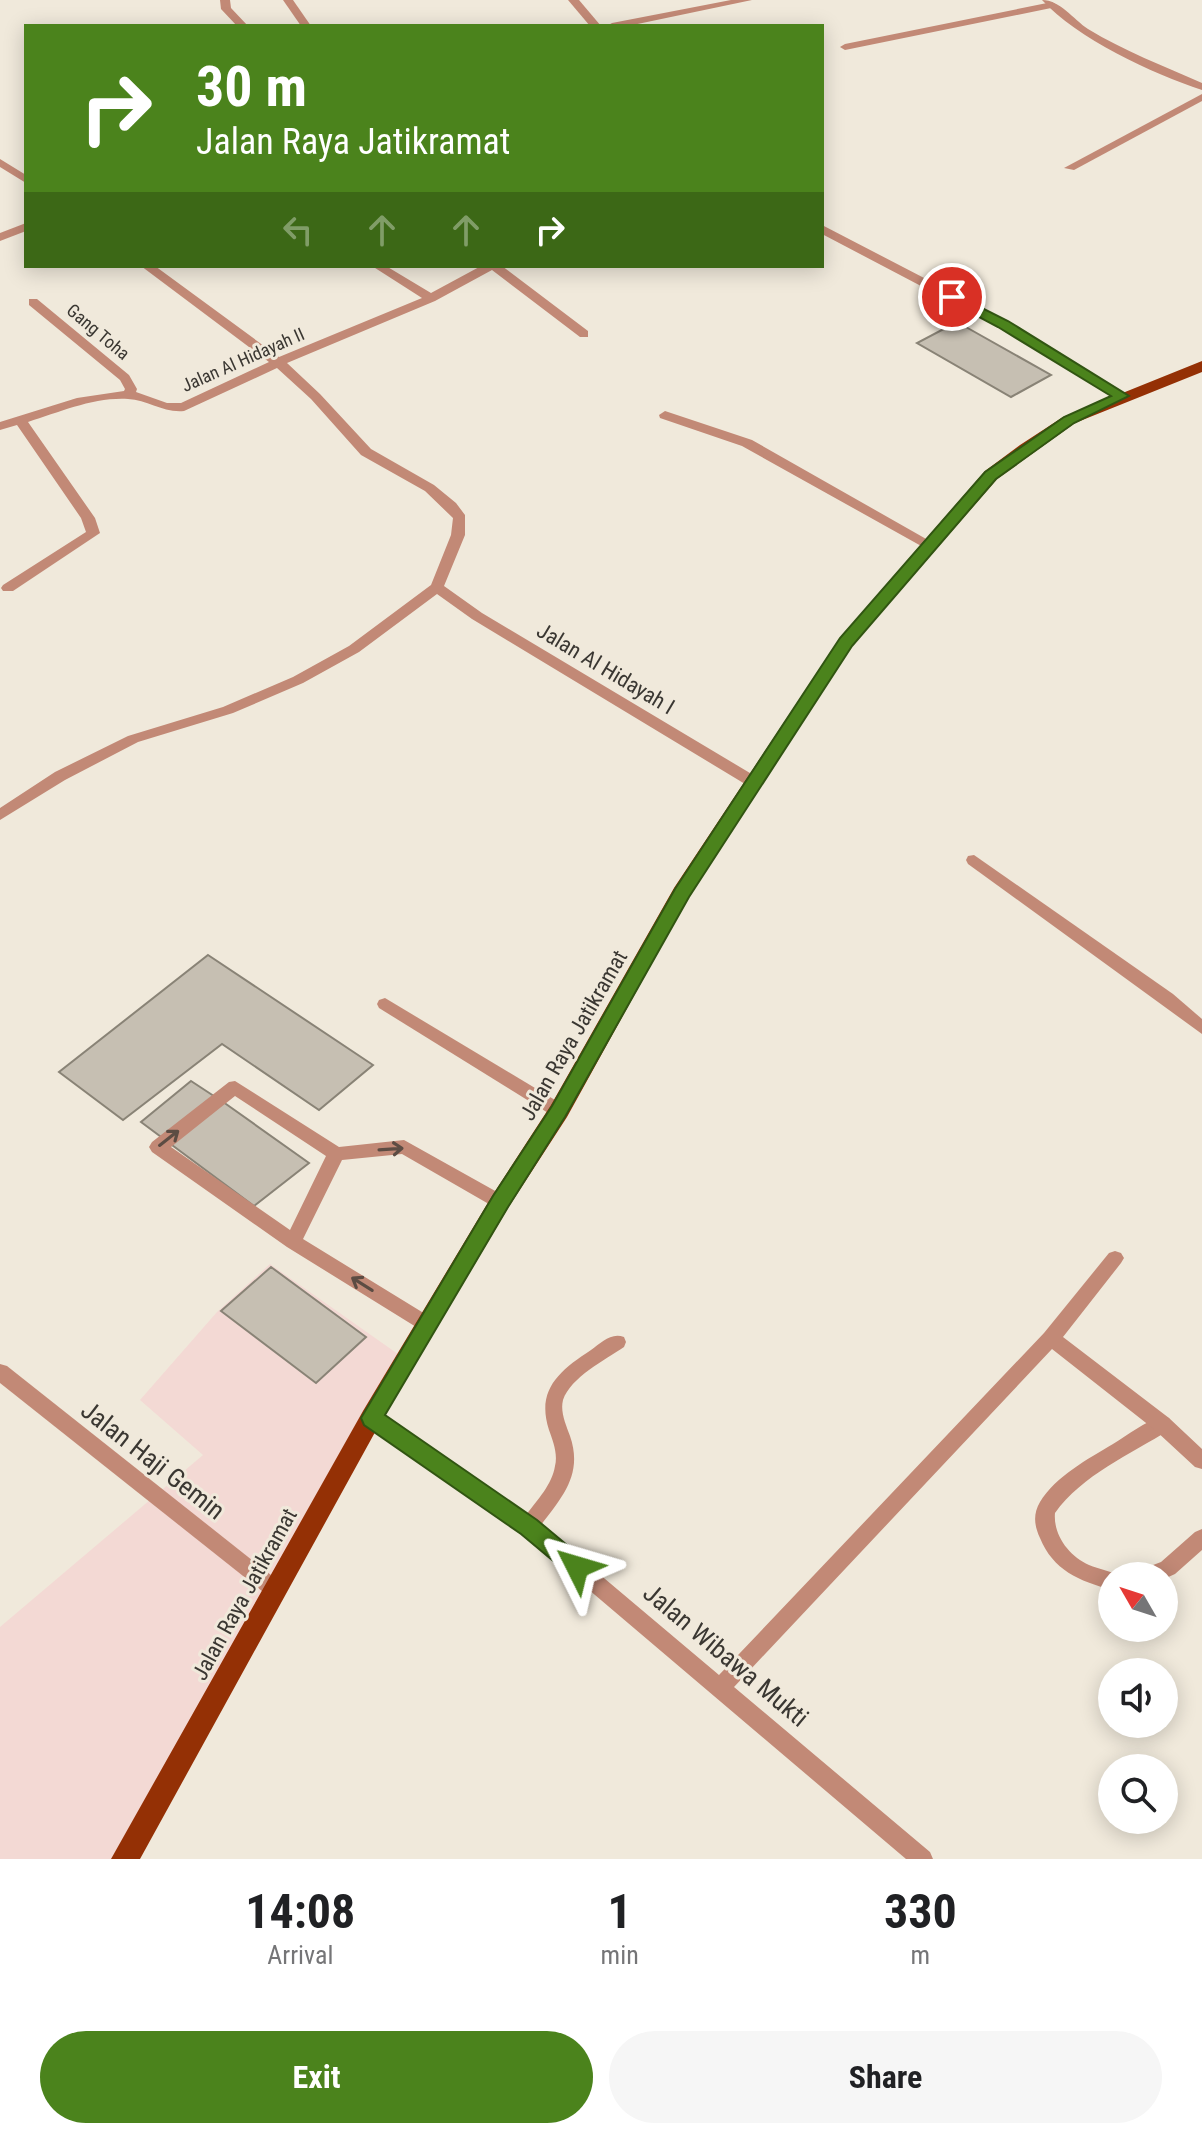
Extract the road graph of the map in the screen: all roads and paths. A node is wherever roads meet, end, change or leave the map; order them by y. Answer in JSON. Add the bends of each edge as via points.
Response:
{"nodes":[{"id":1,"x":225,"y":0,"type":"edge"},
{"id":2,"x":288,"y":0,"type":"edge"},
{"id":3,"x":573,"y":0,"type":"edge"},
{"id":4,"x":747,"y":0,"type":"edge"},
{"id":5,"x":1050,"y":3,"type":"edge"},
{"id":6,"x":241,"y":24,"type":"edge"},
{"id":7,"x":305,"y":24,"type":"edge"},
{"id":8,"x":594,"y":24,"type":"edge"},
{"id":9,"x":622,"y":24,"type":"edge"},
{"id":10,"x":845,"y":47,"type":"dead end"},
{"id":11,"x":1202,"y":87,"type":"edge"},
{"id":12,"x":1202,"y":97,"type":"edge"},
{"id":13,"x":0,"y":162,"type":"edge"},
{"id":14,"x":1070,"y":168,"type":"dead end"},
{"id":15,"x":24,"y":179,"type":"edge"},
{"id":16,"x":24,"y":228,"type":"edge"},
{"id":17,"x":824,"y":230,"type":"edge"},
{"id":18,"x":0,"y":237,"type":"edge"},
{"id":19,"x":150,"y":268,"type":"edge"},
{"id":20,"x":381,"y":268,"type":"edge"},
{"id":21,"x":488,"y":268,"type":"edge"},
{"id":22,"x":495,"y":268,"type":"edge"},
{"id":23,"x":431,"y":298,"type":"junction"},
{"id":24,"x":33,"y":302,"type":"dead end"},
{"id":25,"x":584,"y":334,"type":"dead end"},
{"id":26,"x":277,"y":363,"type":"junction"},
{"id":27,"x":1202,"y":366,"type":"edge"},
{"id":28,"x":129,"y":395,"type":"junction"},
{"id":29,"x":1122,"y":396,"type":"junction"},
{"id":30,"x":665,"y":415,"type":"dead end"},
{"id":31,"x":21,"y":421,"type":"junction"},
{"id":32,"x":0,"y":426,"type":"edge"},
{"id":33,"x":928,"y":544,"type":"junction"},
{"id":34,"x":437,"y":587,"type":"junction"},
{"id":35,"x":8,"y":588,"type":"dead end"},
{"id":36,"x":755,"y":783,"type":"junction"},
{"id":37,"x":0,"y":815,"type":"edge"},
{"id":38,"x":974,"y":860,"type":"dead end"},
{"id":39,"x":385,"y":1004,"type":"dead end"},
{"id":40,"x":1202,"y":1028,"type":"edge"},
{"id":41,"x":559,"y":1111,"type":"junction"},
{"id":42,"x":336,"y":1154,"type":"junction"},
{"id":43,"x":500,"y":1202,"type":"junction"},
{"id":44,"x":293,"y":1242,"type":"junction"},
{"id":45,"x":1115,"y":1258,"type":"dead end"},
{"id":46,"x":428,"y":1325,"type":"junction"},
{"id":47,"x":1051,"y":1338,"type":"junction"},
{"id":48,"x":617,"y":1342,"type":"dead end"},
{"id":49,"x":0,"y":1372,"type":"edge"},
{"id":50,"x":371,"y":1418,"type":"junction"},
{"id":51,"x":1162,"y":1424,"type":"junction"},
{"id":52,"x":1202,"y":1461,"type":"edge"},
{"id":53,"x":529,"y":1527,"type":"junction"},
{"id":54,"x":1202,"y":1538,"type":"edge"},
{"id":55,"x":1175,"y":1562,"type":"edge"},
{"id":56,"x":1098,"y":1577,"type":"edge"},
{"id":57,"x":274,"y":1589,"type":"junction"},
{"id":58,"x":720,"y":1688,"type":"junction"},
{"id":59,"x":125,"y":1859,"type":"edge"},
{"id":60,"x":922,"y":1859,"type":"edge"}],
"edges":[{"from":1,"to":6,"type":"street","via":[[226,9]]},
{"from":2,"to":7,"type":"street"},
{"from":3,"to":8,"type":"street"},
{"from":4,"to":9,"type":"street"},
{"from":5,"to":10,"type":"street"},
{"from":5,"to":11,"type":"street","via":[[1091,34]]},
{"from":12,"to":14,"type":"street"},
{"from":13,"to":15,"type":"street"},
{"from":16,"to":18,"type":"street"},
{"from":17,"to":29,"type":"street","via":[[1003,324]]},
{"from":19,"to":26,"type":"street"},
{"from":20,"to":23,"type":"street"},
{"from":21,"to":23,"type":"street","name":"Jalan Al Hidayah II"},
{"from":22,"to":25,"type":"street"},
{"from":23,"to":26,"type":"street","name":"Jalan Al Hidayah II"},
{"from":24,"to":28,"type":"street","name":"Gang Toha","via":[[125,378]]},
{"from":26,"to":28,"type":"street","name":"Jalan Al Hidayah II","via":[[184,407],[161,407]]},
{"from":26,"to":34,"type":"street","via":[[317,398],[342,432],[454,508],[460,518],[458,535]]},
{"from":27,"to":29,"type":"main road","name":"Jalan Raya Jatikramat"},
{"from":28,"to":31,"type":"street","name":"Jalan Al Hidayah II"},
{"from":29,"to":33,"type":"main road","name":"Jalan Raya Jatikramat","via":[[1069,420],[1026,448],[991,475]]},
{"from":30,"to":33,"type":"street","via":[[747,443]]},
{"from":31,"to":32,"type":"street","name":"Jalan Al Hidayah II"},
{"from":31,"to":35,"type":"street","via":[[93,533]]},
{"from":33,"to":36,"type":"main road","name":"Jalan Raya Jatikramat","via":[[846,642]]},
{"from":34,"to":36,"type":"street","name":"Jalan Al Hidayah I"},
{"from":34,"to":37,"type":"street","via":[[354,649],[298,680],[228,710],[133,739],[60,776]]},
{"from":36,"to":41,"type":"main road","name":"Jalan Raya Jatikramat","via":[[681,893]]},
{"from":38,"to":40,"type":"street"},
{"from":39,"to":41,"type":"street"},
{"from":41,"to":43,"type":"main road","name":"Jalan Raya Jatikramat"},
{"from":42,"to":43,"type":"street","one_way":true,"via":[[404,1147]]},
{"from":42,"to":44,"type":"street"},
{"from":44,"to":42,"type":"street","one_way":true,"via":[[158,1147],[235,1087]]},
{"from":43,"to":46,"type":"main road","name":"Jalan Raya Jatikramat"},
{"from":46,"to":44,"type":"street","one_way":true},
{"from":45,"to":47,"type":"street"},
{"from":46,"to":50,"type":"main road","name":"Jalan Raya Jatikramat"},
{"from":47,"to":51,"type":"street"},
{"from":47,"to":58,"type":"street"},
{"from":48,"to":53,"type":"street","via":[[568,1376],[559,1391],[552,1407],[566,1461],[561,1479]]},
{"from":49,"to":57,"type":"street","name":"Jalan Haji Gemin"},
{"from":50,"to":53,"type":"street","name":"Jalan Wibawa Mukti"},
{"from":50,"to":57,"type":"main road","name":"Jalan Raya Jatikramat"},
{"from":51,"to":52,"type":"street"},
{"from":51,"to":56,"type":"street","via":[[1059,1492],[1045,1510],[1045,1529],[1060,1556],[1078,1572]]},
{"from":53,"to":58,"type":"street","name":"Jalan Wibawa Mukti"},
{"from":54,"to":55,"type":"street"},
{"from":57,"to":59,"type":"main road","name":"Jalan Raya Jatikramat"},
{"from":58,"to":60,"type":"street","name":"Jalan Wibawa Mukti"}]}
